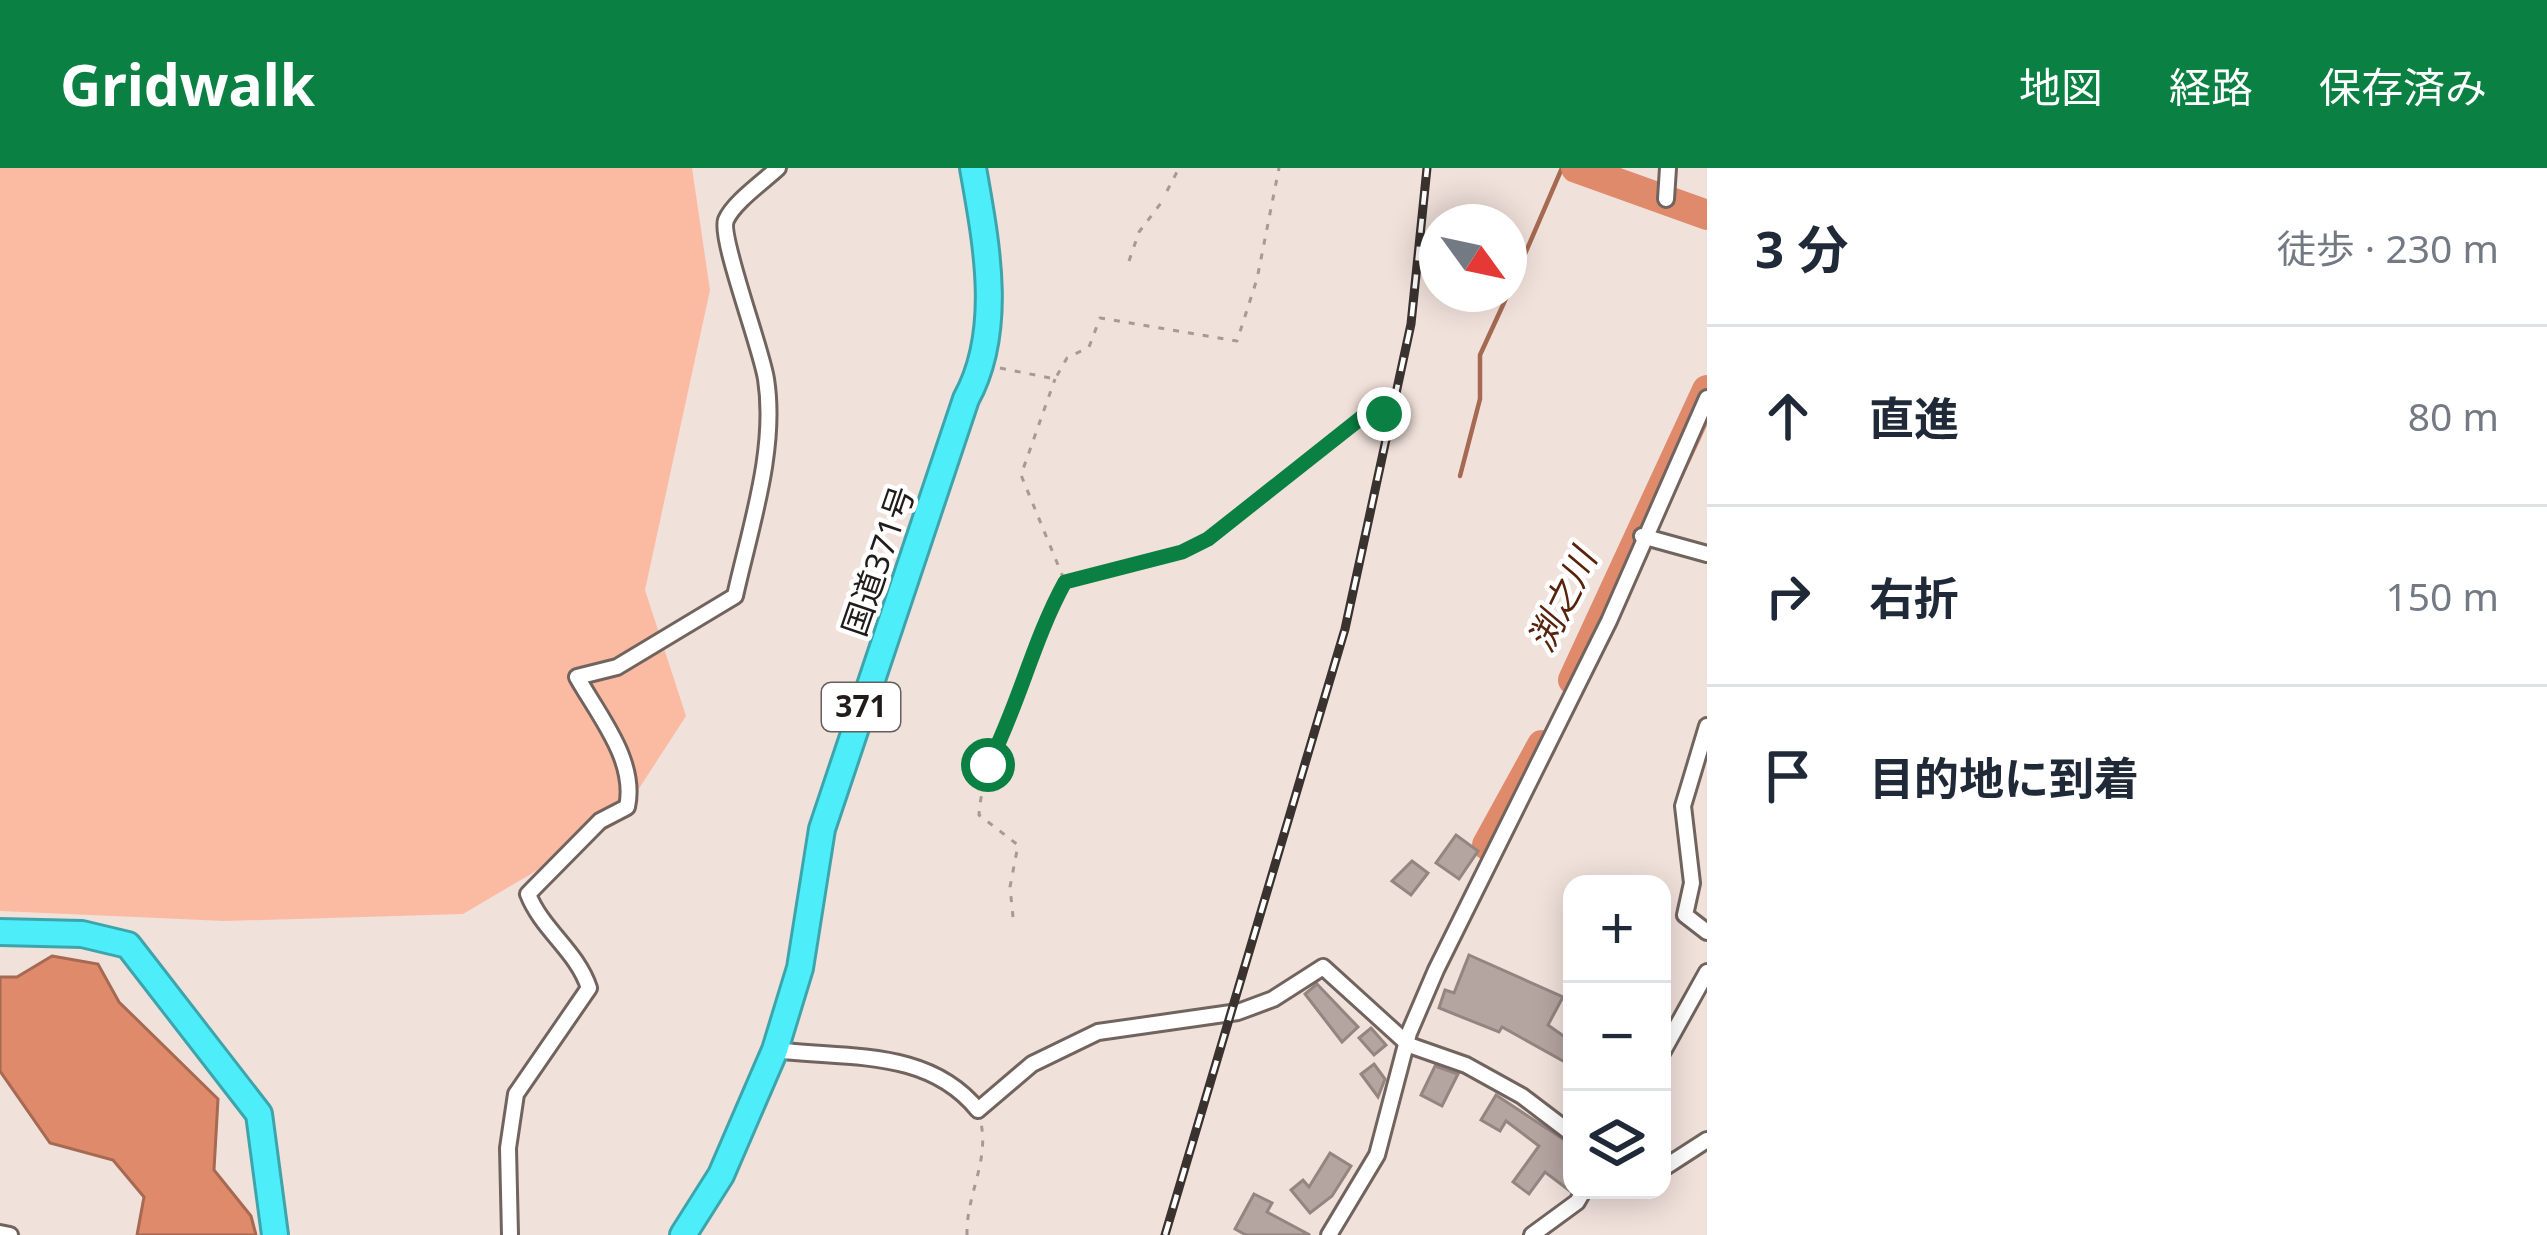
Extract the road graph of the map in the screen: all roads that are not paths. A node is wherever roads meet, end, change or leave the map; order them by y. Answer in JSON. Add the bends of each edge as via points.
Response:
{"nodes":[{"id":1,"x":778,"y":168,"type":"edge"},
{"id":2,"x":974,"y":168,"type":"edge"},
{"id":3,"x":1668,"y":168,"type":"edge"},
{"id":4,"x":1666,"y":199,"type":"dead end"},
{"id":5,"x":1707,"y":398,"type":"edge"},
{"id":6,"x":1642,"y":536,"type":"junction"},
{"id":7,"x":1707,"y":554,"type":"edge"},
{"id":8,"x":1707,"y":726,"type":"edge"},
{"id":9,"x":0,"y":932,"type":"edge"},
{"id":10,"x":1707,"y":932,"type":"edge"},
{"id":11,"x":1707,"y":973,"type":"edge"},
{"id":12,"x":1671,"y":1036,"type":"edge"},
{"id":13,"x":1409,"y":1045,"type":"junction"},
{"id":14,"x":775,"y":1050,"type":"junction"},
{"id":15,"x":1563,"y":1128,"type":"edge"},
{"id":16,"x":1707,"y":1140,"type":"edge"},
{"id":17,"x":1671,"y":1163,"type":"edge"},
{"id":18,"x":1579,"y":1199,"type":"edge"},
{"id":19,"x":0,"y":1233,"type":"edge"},
{"id":20,"x":10,"y":1235,"type":"edge"},
{"id":21,"x":275,"y":1235,"type":"edge"},
{"id":22,"x":510,"y":1235,"type":"edge"},
{"id":23,"x":683,"y":1235,"type":"edge"},
{"id":24,"x":1329,"y":1235,"type":"edge"},
{"id":25,"x":1532,"y":1235,"type":"edge"}],
"edges":[{"from":1,"to":22,"type":"street","via":[[727,218],[723,242],[752,312],[767,383],[765,456],[735,596],[617,668],[577,677],[620,749],[632,787],[627,807],[600,820],[528,894],[589,988],[517,1094],[508,1148]]},
{"from":2,"to":14,"type":"highway","name":"国道371号","number":"371","via":[[988,311],[982,369],[821,830],[800,968]]},
{"from":3,"to":4,"type":"street"},
{"from":5,"to":6,"type":"street"},
{"from":6,"to":7,"type":"street"},
{"from":6,"to":13,"type":"street","via":[[1609,620],[1436,970]]},
{"from":8,"to":10,"type":"street","via":[[1683,806],[1692,883],[1685,915]]},
{"from":9,"to":21,"type":"highway","via":[[82,934],[128,945],[259,1114]]},
{"from":11,"to":12,"type":"street"},
{"from":13,"to":14,"type":"street","via":[[1324,967],[1238,1012],[1098,1032],[1032,1064],[978,1110],[956,1083],[910,1066],[858,1052]]},
{"from":13,"to":15,"type":"street","via":[[1504,1086]]},
{"from":13,"to":24,"type":"street","via":[[1366,1181]]},
{"from":14,"to":23,"type":"highway","name":"国道371号","number":"371","via":[[722,1175]]},
{"from":16,"to":17,"type":"street"},
{"from":18,"to":25,"type":"street"},
{"from":19,"to":20,"type":"street"}]}
